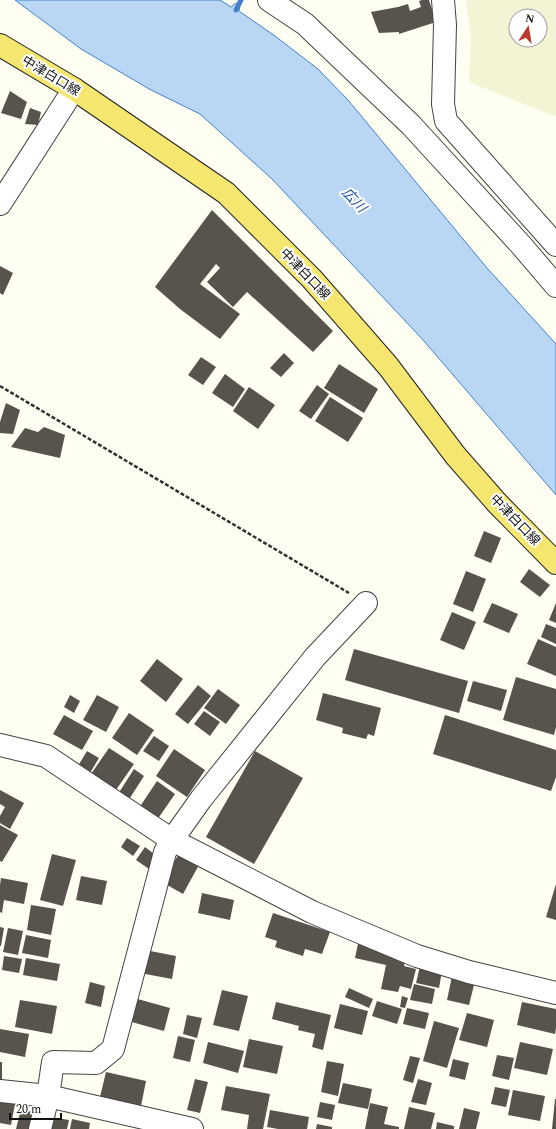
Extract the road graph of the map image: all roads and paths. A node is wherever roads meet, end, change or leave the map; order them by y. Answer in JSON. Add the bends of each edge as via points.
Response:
{"nodes":[{"id":1,"x":270,"y":0,"type":"edge"},
{"id":2,"x":443,"y":0,"type":"edge"},
{"id":3,"x":0,"y":45,"type":"edge"},
{"id":4,"x":74,"y":89,"type":"junction"},
{"id":5,"x":0,"y":204,"type":"edge"},
{"id":6,"x":556,"y":245,"type":"edge"},
{"id":7,"x":556,"y":286,"type":"edge"},
{"id":8,"x":0,"y":386,"type":"edge"},
{"id":9,"x":556,"y":563,"type":"edge"},
{"id":10,"x":366,"y":603,"type":"joint"},
{"id":11,"x":0,"y":745,"type":"edge"},
{"id":12,"x":172,"y":840,"type":"junction"},
{"id":13,"x":556,"y":993,"type":"edge"},
{"id":14,"x":0,"y":1091,"type":"edge"},
{"id":15,"x":48,"y":1096,"type":"junction"},
{"id":16,"x":185,"y":1128,"type":"edge"},
{"id":17,"x":40,"y":1129,"type":"edge"}],
"edges":[{"from":1,"to":7,"type":"street","via":[[305,24],[411,125]]},
{"from":2,"to":6,"type":"street","via":[[443,104],[446,120]]},
{"from":3,"to":4,"type":"main road","name":"中津白口線"},
{"from":4,"to":5,"type":"street"},
{"from":4,"to":9,"type":"main road","name":"中津白口線","via":[[226,194],[312,279],[388,366],[455,455],[497,503]]},
{"from":8,"to":10,"type":"path"},
{"from":10,"to":12,"type":"street","via":[[315,657],[201,799]]},
{"from":11,"to":12,"type":"street","via":[[46,756]]},
{"from":12,"to":13,"type":"street","via":[[312,912],[417,956],[469,972]]},
{"from":12,"to":15,"type":"street","via":[[165,852],[113,1049],[96,1063],[53,1062]]},
{"from":14,"to":15,"type":"street"},
{"from":15,"to":16,"type":"street"},
{"from":15,"to":17,"type":"street"}]}
